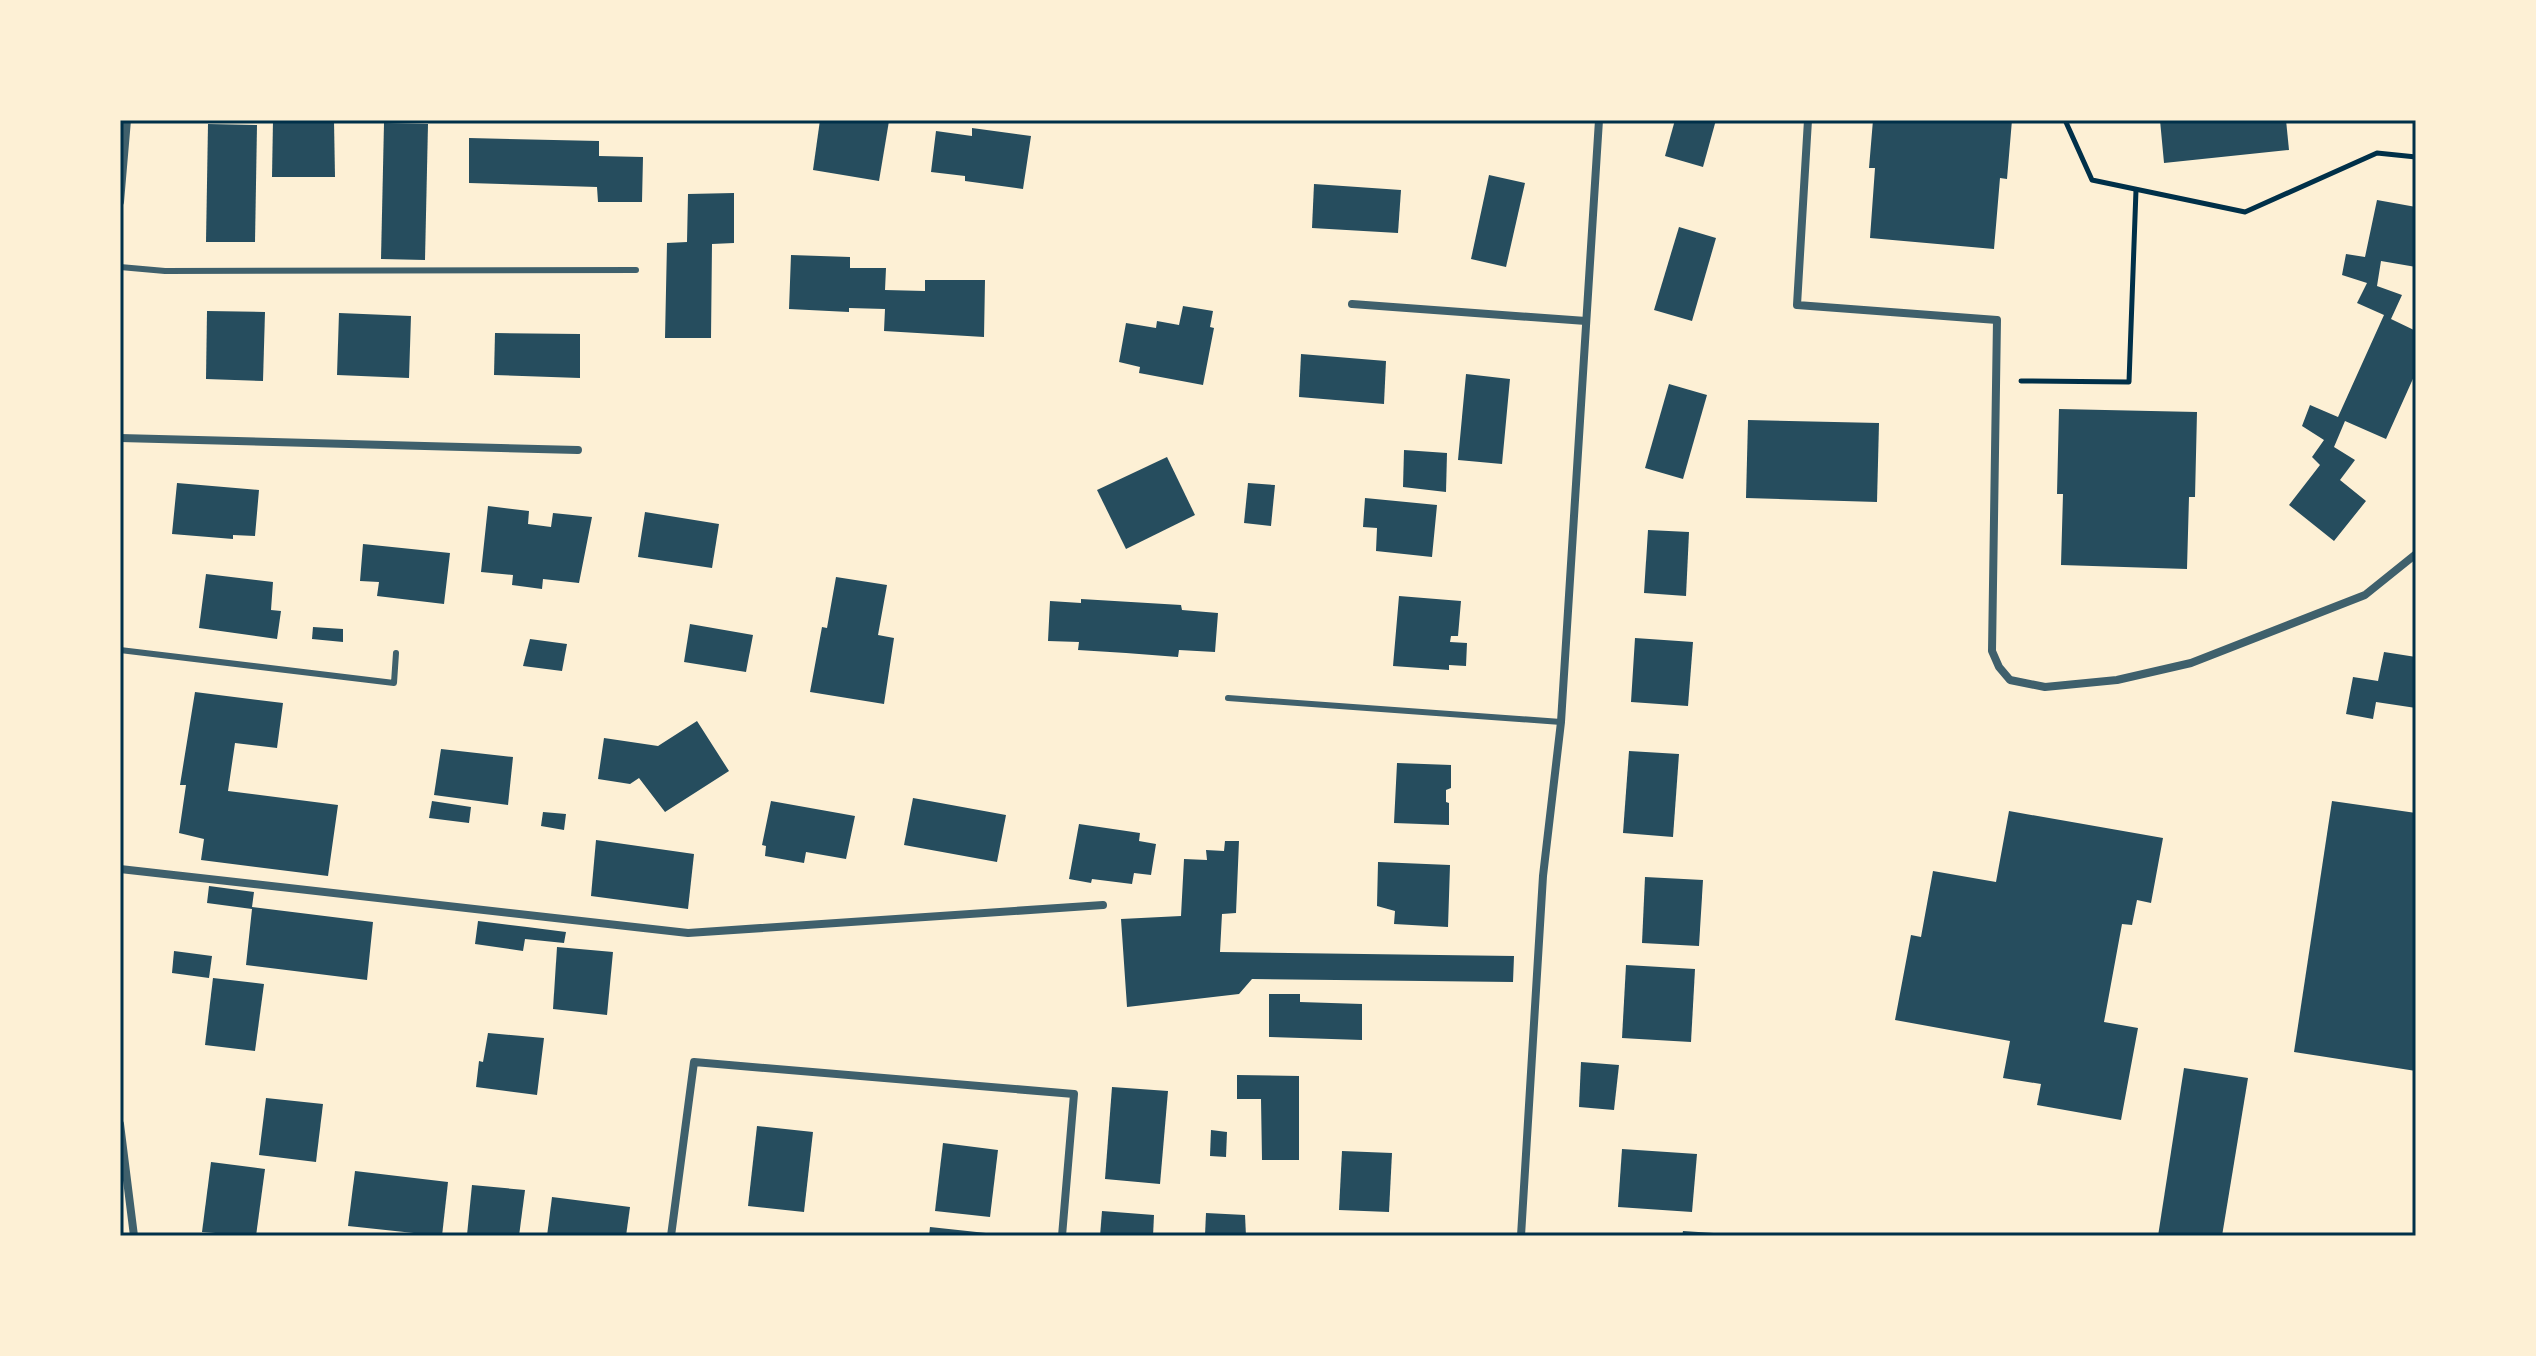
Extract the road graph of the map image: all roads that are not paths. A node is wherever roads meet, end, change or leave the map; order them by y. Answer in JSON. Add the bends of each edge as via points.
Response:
{"nodes":[{"id":1,"x":127,"y":120,"type":"edge"},
{"id":2,"x":1599,"y":120,"type":"edge"},
{"id":3,"x":1808,"y":120,"type":"edge"},
{"id":4,"x":120,"y":202,"type":"edge"},
{"id":5,"x":120,"y":267,"type":"edge"},
{"id":6,"x":636,"y":270,"type":"dead end"},
{"id":7,"x":1352,"y":304,"type":"dead end"},
{"id":8,"x":1586,"y":321,"type":"junction"},
{"id":9,"x":120,"y":438,"type":"edge"},
{"id":10,"x":578,"y":450,"type":"dead end"},
{"id":11,"x":2416,"y":554,"type":"edge"},
{"id":12,"x":120,"y":650,"type":"edge"},
{"id":13,"x":396,"y":653,"type":"dead end"},
{"id":14,"x":1228,"y":698,"type":"dead end"},
{"id":15,"x":1561,"y":722,"type":"junction"},
{"id":16,"x":120,"y":869,"type":"edge"},
{"id":17,"x":1103,"y":905,"type":"dead end"},
{"id":18,"x":120,"y":1124,"type":"edge"},
{"id":19,"x":134,"y":1236,"type":"edge"},
{"id":20,"x":671,"y":1236,"type":"edge"},
{"id":21,"x":1062,"y":1236,"type":"edge"},
{"id":22,"x":1521,"y":1236,"type":"edge"}],
"edges":[{"from":1,"to":4,"type":"street"},
{"from":2,"to":8,"type":"street"},
{"from":3,"to":11,"type":"street","via":[[1797,305],[1997,320],[1992,651],[2010,680],[2045,687],[2117,680],[2191,663],[2365,595]]},
{"from":5,"to":6,"type":"lane"},
{"from":7,"to":8,"type":"street"},
{"from":8,"to":15,"type":"street"},
{"from":9,"to":10,"type":"street"},
{"from":12,"to":13,"type":"lane","via":[[394,683]]},
{"from":14,"to":15,"type":"lane"},
{"from":15,"to":22,"type":"street","via":[[1543,876]]},
{"from":16,"to":17,"type":"street","via":[[688,933]]},
{"from":18,"to":19,"type":"street"},
{"from":20,"to":21,"type":"street","via":[[694,1062],[1074,1094]]}]}
